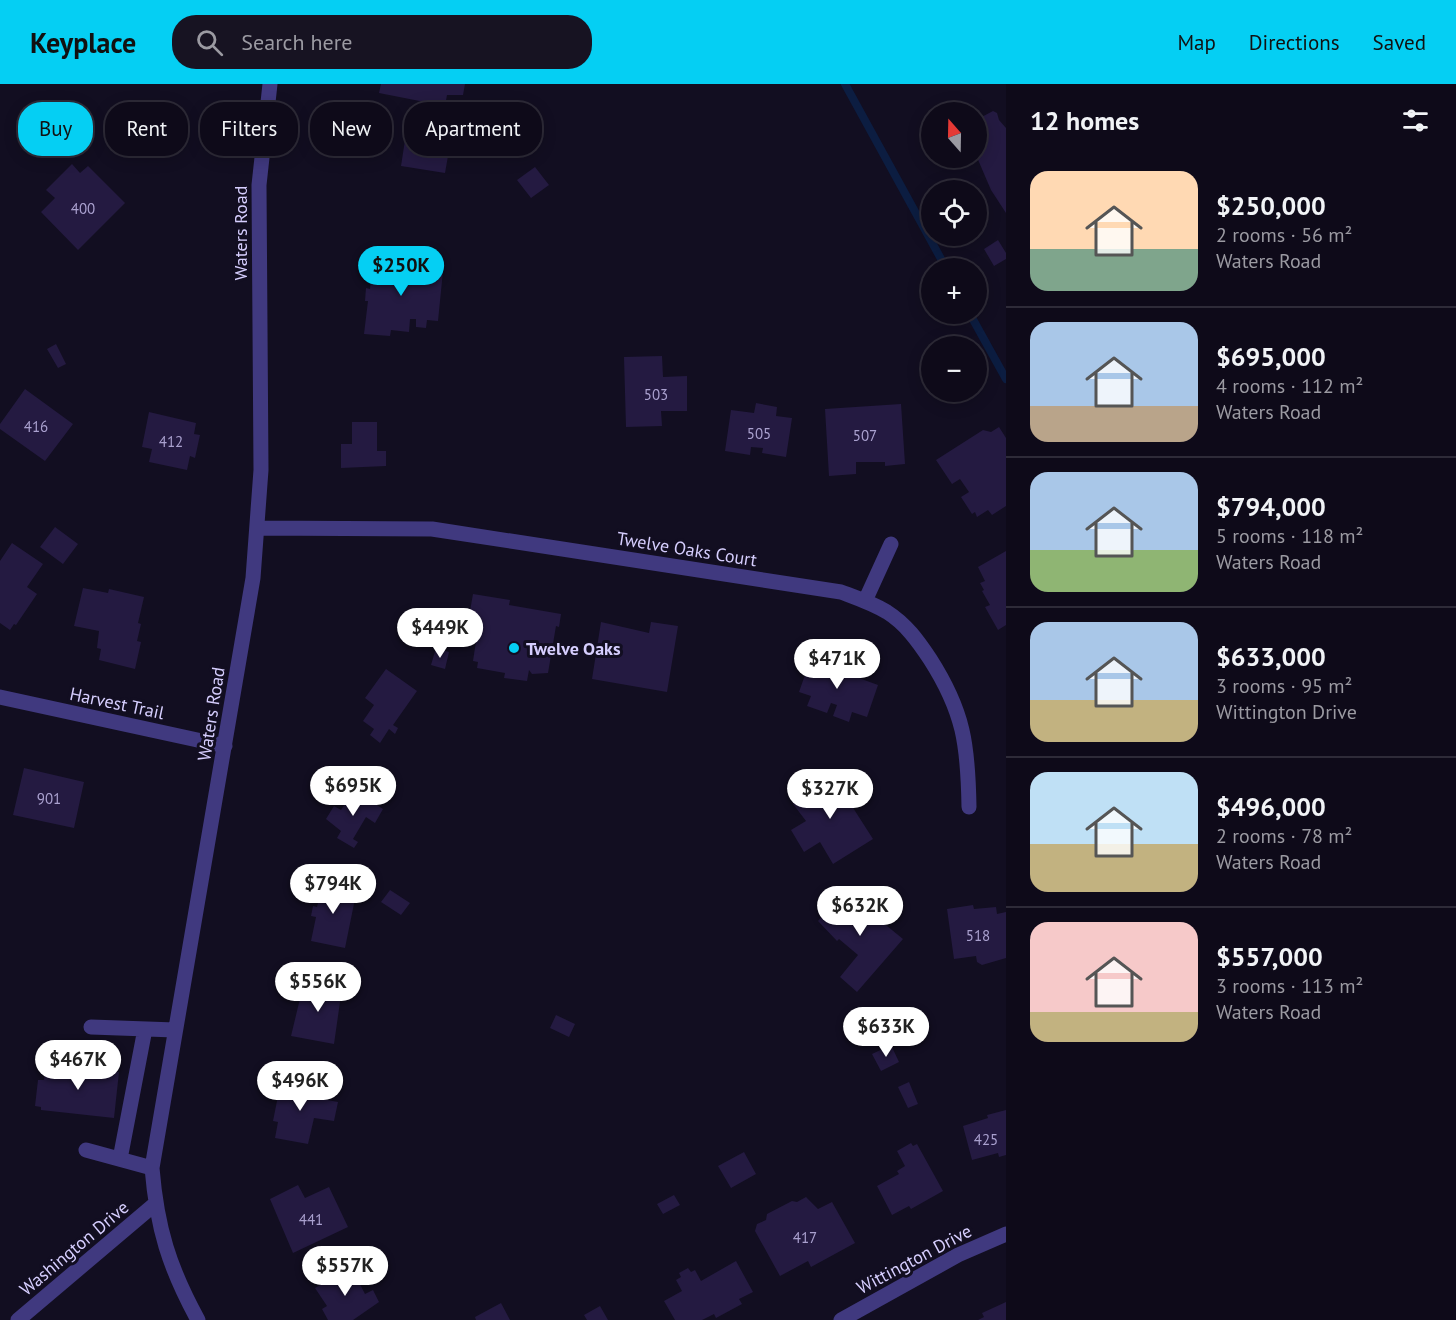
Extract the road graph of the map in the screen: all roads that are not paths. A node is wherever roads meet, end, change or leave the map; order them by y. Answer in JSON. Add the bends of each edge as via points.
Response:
{"nodes":[{"id":1,"x":272,"y":84,"type":"edge"},
{"id":2,"x":257,"y":528,"type":"junction"},
{"id":3,"x":891,"y":544,"type":"dead end"},
{"id":4,"x":864,"y":601,"type":"junction"},
{"id":5,"x":0,"y":697,"type":"edge"},
{"id":6,"x":225,"y":746,"type":"junction"},
{"id":7,"x":969,"y":807,"type":"dead end"},
{"id":8,"x":91,"y":1027,"type":"dead end"},
{"id":9,"x":145,"y":1029,"type":"junction"},
{"id":10,"x":176,"y":1030,"type":"junction"},
{"id":11,"x":86,"y":1150,"type":"dead end"},
{"id":12,"x":120,"y":1159,"type":"junction"},
{"id":13,"x":152,"y":1168,"type":"junction"},
{"id":14,"x":155,"y":1204,"type":"junction"},
{"id":15,"x":1006,"y":1234,"type":"edge"},
{"id":16,"x":18,"y":1320,"type":"edge"},
{"id":17,"x":198,"y":1320,"type":"edge"},
{"id":18,"x":841,"y":1320,"type":"edge"}],
"edges":[{"from":1,"to":2,"type":"street","name":"Waters Road","via":[[259,185],[262,405]]},
{"from":2,"to":4,"type":"street","name":"Twelve Oaks Court","via":[[432,529],[841,592]]},
{"from":2,"to":6,"type":"street","name":"Waters Road","via":[[253,578]]},
{"from":3,"to":4,"type":"street"},
{"from":4,"to":7,"type":"street","name":"Twelve Oaks Court","via":[[889,614],[914,635],[950,690],[967,750]]},
{"from":5,"to":6,"type":"street","name":"Harvest Trail"},
{"from":6,"to":10,"type":"street","name":"Waters Road"},
{"from":8,"to":9,"type":"street"},
{"from":9,"to":10,"type":"street"},
{"from":9,"to":12,"type":"street"},
{"from":10,"to":13,"type":"street","name":"Waters Road"},
{"from":11,"to":12,"type":"street"},
{"from":12,"to":13,"type":"street"},
{"from":13,"to":14,"type":"street","name":"Waters Road"},
{"from":14,"to":16,"type":"street","name":"Washington Drive"},
{"from":14,"to":17,"type":"street","name":"Waters Road","via":[[160,1233],[177,1279]]},
{"from":15,"to":18,"type":"street","name":"Wittington Drive","via":[[958,1255]]}]}
